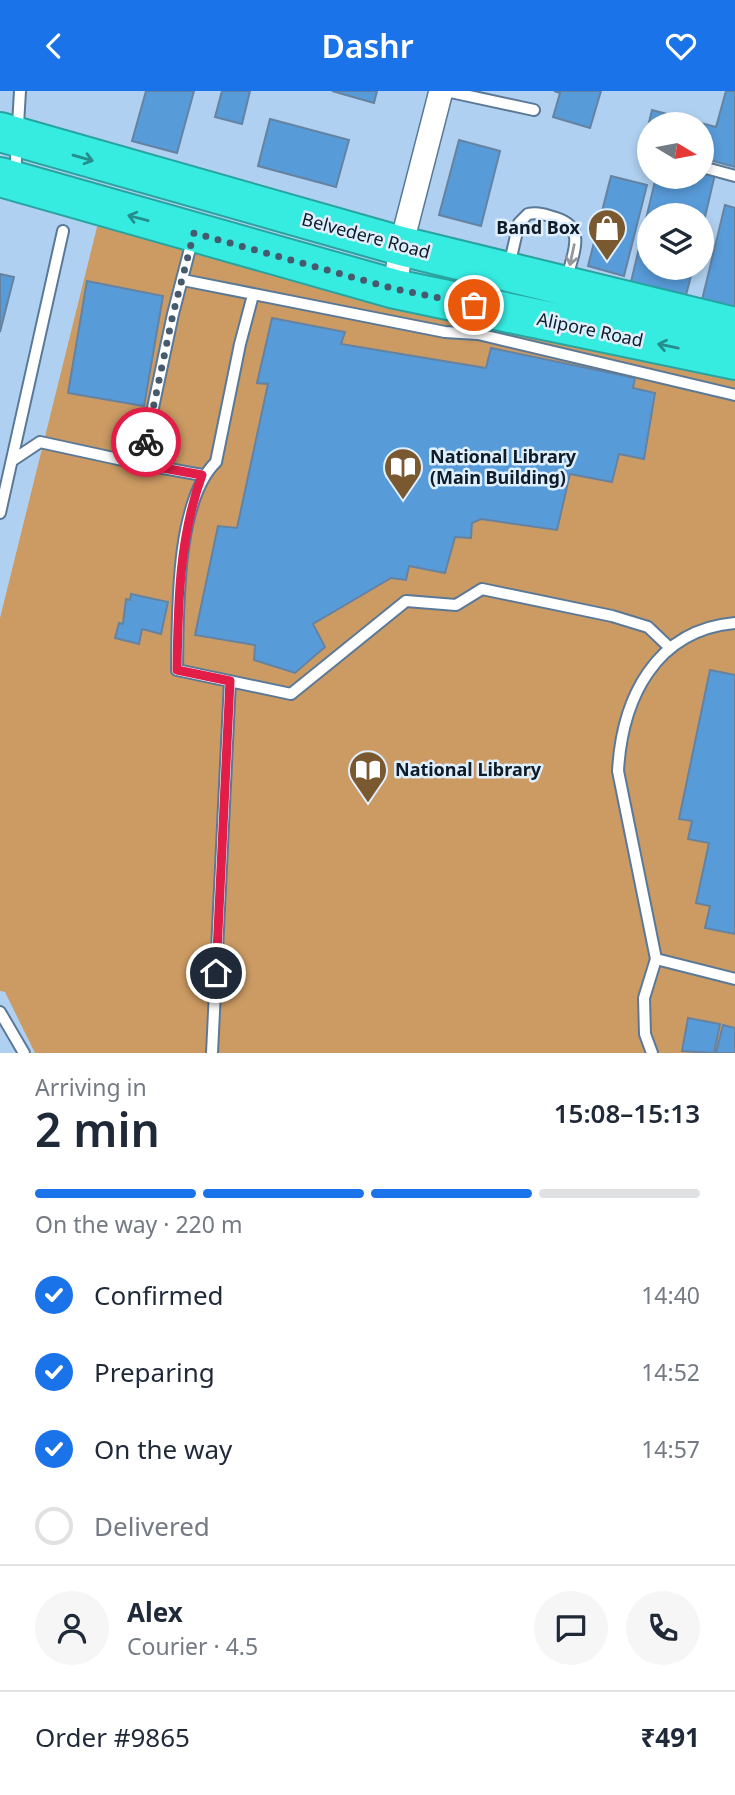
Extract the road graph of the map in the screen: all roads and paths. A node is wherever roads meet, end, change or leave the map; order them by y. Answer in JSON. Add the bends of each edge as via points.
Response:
{"nodes":[{"id":1,"x":20,"y":91,"type":"edge"},
{"id":2,"x":444,"y":91,"type":"edge"},
{"id":3,"x":534,"y":110,"type":"dead end"},
{"id":4,"x":9,"y":135,"type":"edge"},
{"id":5,"x":714,"y":170,"type":"edge"},
{"id":6,"x":735,"y":176,"type":"edge"},
{"id":7,"x":7,"y":179,"type":"edge"},
{"id":8,"x":63,"y":231,"type":"dead end"},
{"id":9,"x":194,"y":233,"type":"junction"},
{"id":10,"x":401,"y":246,"type":"junction"},
{"id":11,"x":507,"y":272,"type":"junction"},
{"id":12,"x":183,"y":280,"type":"junction"},
{"id":13,"x":564,"y":287,"type":"junction"},
{"id":14,"x":395,"y":289,"type":"junction"},
{"id":15,"x":253,"y":295,"type":"junction"},
{"id":16,"x":735,"y":327,"type":"edge"},
{"id":17,"x":735,"y":360,"type":"edge"},
{"id":18,"x":735,"y":395,"type":"edge"},
{"id":19,"x":13,"y":460,"type":"junction"},
{"id":20,"x":141,"y":464,"type":"junction"},
{"id":21,"x":202,"y":475,"type":"junction"},
{"id":22,"x":0,"y":513,"type":"edge"},
{"id":23,"x":735,"y":623,"type":"edge"},
{"id":24,"x":669,"y":647,"type":"junction"},
{"id":25,"x":230,"y":681,"type":"junction"},
{"id":26,"x":656,"y":959,"type":"junction"},
{"id":27,"x":735,"y":979,"type":"edge"},
{"id":28,"x":0,"y":1012,"type":"edge"},
{"id":29,"x":24,"y":1053,"type":"edge"},
{"id":30,"x":212,"y":1053,"type":"edge"},
{"id":31,"x":652,"y":1053,"type":"edge"}],
"edges":[{"from":1,"to":4,"type":"lane"},
{"from":2,"to":3,"type":"lane"},
{"from":2,"to":10,"type":"street"},
{"from":4,"to":7,"type":"lane"},
{"from":4,"to":10,"type":"highway","name":"Belvedere Road","one_way":true},
{"from":5,"to":6,"type":"lane"},
{"from":9,"to":7,"type":"highway","name":"Alipore Road","one_way":true},
{"from":8,"to":19,"type":"lane"},
{"from":9,"to":12,"type":"lane"},
{"from":9,"to":14,"type":"highway","name":"Alipore Road"},
{"from":10,"to":11,"type":"highway","name":"Belvedere Road"},
{"from":10,"to":14,"type":"street"},
{"from":11,"to":13,"type":"highway","name":"Belvedere Road"},
{"from":11,"to":13,"type":"lane","one_way":true,"via":[[519,223],[528,214],[545,215],[575,227]]},
{"from":12,"to":15,"type":"lane"},
{"from":12,"to":20,"type":"lane"},
{"from":13,"to":16,"type":"highway","name":"Belvedere Road"},
{"from":17,"to":14,"type":"highway","name":"Alipore Road","one_way":true},
{"from":15,"to":18,"type":"lane","via":[[445,332],[478,334]]},
{"from":15,"to":21,"type":"lane","via":[[216,462]]},
{"from":19,"to":20,"type":"lane","via":[[40,442]]},
{"from":19,"to":22,"type":"lane"},
{"from":20,"to":21,"type":"lane"},
{"from":21,"to":25,"type":"lane","via":[[178,579],[177,670]]},
{"from":23,"to":24,"type":"lane","via":[[708,628]]},
{"from":24,"to":25,"type":"lane","via":[[648,627],[482,589],[456,605],[406,601],[291,694]]},
{"from":24,"to":26,"type":"lane","via":[[632,700],[620,739],[618,771]]},
{"from":25,"to":30,"type":"lane"},
{"from":26,"to":27,"type":"lane"},
{"from":26,"to":31,"type":"lane","via":[[644,998],[645,1034]]},
{"from":28,"to":29,"type":"lane"}]}
